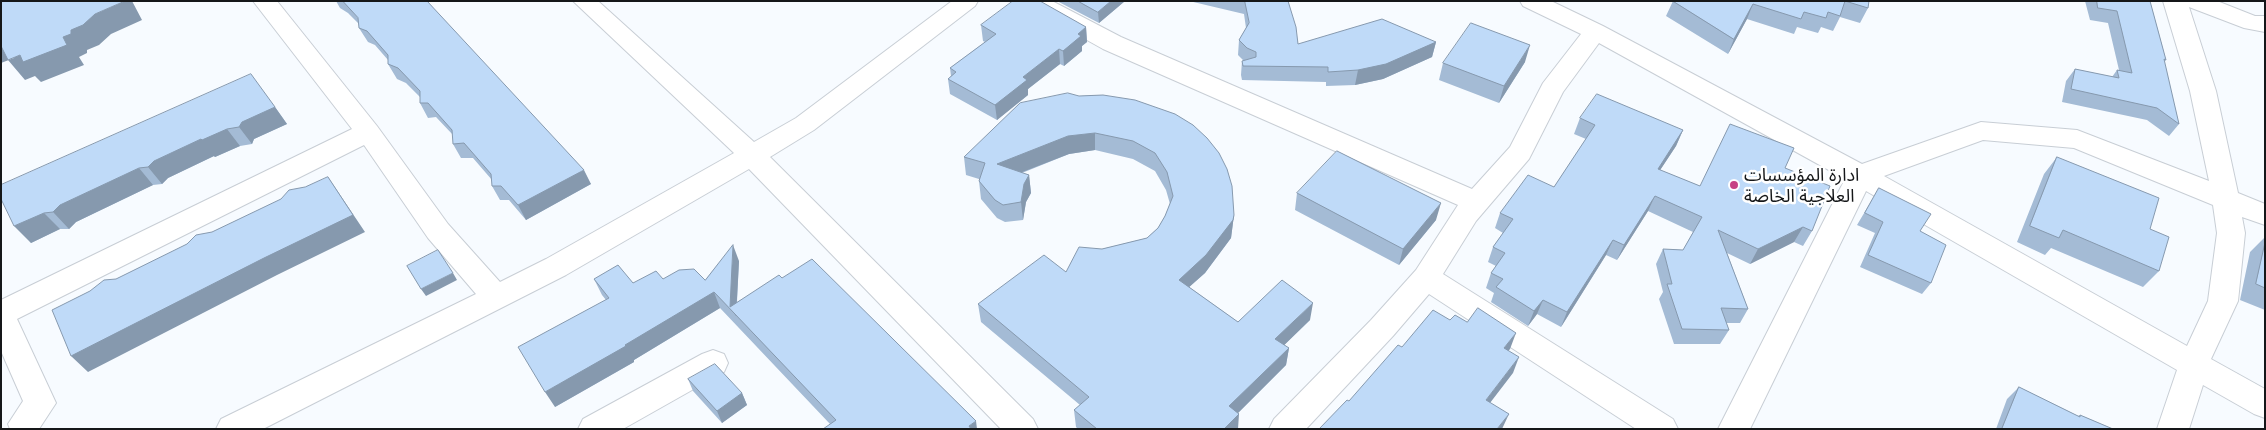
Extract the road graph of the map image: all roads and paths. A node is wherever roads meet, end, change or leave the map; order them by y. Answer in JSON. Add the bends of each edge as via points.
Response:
{"nodes":[{"id":1,"x":264,"y":1,"type":"edge"},
{"id":2,"x":584,"y":1,"type":"edge"},
{"id":3,"x":967,"y":1,"type":"edge"},
{"id":4,"x":1034,"y":1,"type":"edge"},
{"id":5,"x":1531,"y":1,"type":"edge"},
{"id":6,"x":2176,"y":1,"type":"edge"},
{"id":7,"x":2194,"y":1,"type":"edge"},
{"id":8,"x":2265,"y":24,"type":"edge"},
{"id":9,"x":1595,"y":31,"type":"junction"},
{"id":10,"x":368,"y":132,"type":"junction"},
{"id":11,"x":752,"y":156,"type":"junction"},
{"id":12,"x":1860,"y":175,"type":"junction"},
{"id":13,"x":2226,"y":200,"type":"junction"},
{"id":14,"x":1477,"y":202,"type":"junction"},
{"id":15,"x":2265,"y":215,"type":"edge"},
{"id":16,"x":1426,"y":278,"type":"junction"},
{"id":17,"x":496,"y":297,"type":"junction"},
{"id":18,"x":1,"y":315,"type":"edge"},
{"id":19,"x":714,"y":363,"type":"edge"},
{"id":20,"x":2194,"y":364,"type":"junction"},
{"id":21,"x":2265,"y":405,"type":"edge"},
{"id":22,"x":20,"y":427,"type":"edge"},
{"id":23,"x":232,"y":429,"type":"edge"},
{"id":24,"x":594,"y":429,"type":"edge"},
{"id":25,"x":1022,"y":429,"type":"edge"},
{"id":26,"x":1285,"y":429,"type":"edge"},
{"id":27,"x":1662,"y":429,"type":"edge"},
{"id":28,"x":1734,"y":429,"type":"edge"},
{"id":29,"x":2173,"y":429,"type":"edge"}],
"edges":[{"from":1,"to":10,"type":"street"},
{"from":2,"to":11,"type":"street"},
{"from":3,"to":11,"type":"street","via":[[805,124]]},
{"from":4,"to":14,"type":"street","via":[[1112,43]]},
{"from":5,"to":9,"type":"street"},
{"from":6,"to":13,"type":"street","via":[[2202,91]]},
{"from":7,"to":8,"type":"street","via":[[2252,23]]},
{"from":9,"to":12,"type":"street"},
{"from":9,"to":14,"type":"street","via":[[1552,89],[1520,152]]},
{"from":10,"to":17,"type":"street","via":[[438,231]]},
{"from":10,"to":18,"type":"street"},
{"from":11,"to":17,"type":"street","via":[[556,267]]},
{"from":11,"to":25,"type":"street"},
{"from":12,"to":13,"type":"street","via":[[1981,131],[2077,140]]},
{"from":12,"to":20,"type":"street"},
{"from":12,"to":28,"type":"street"},
{"from":13,"to":15,"type":"street"},
{"from":13,"to":20,"type":"street","via":[[2231,233],[2223,301]]},
{"from":14,"to":16,"type":"street"},
{"from":16,"to":26,"type":"street"},
{"from":16,"to":27,"type":"street"},
{"from":17,"to":23,"type":"street"},
{"from":18,"to":22,"type":"street","via":[[40,403]]},
{"from":19,"to":24,"type":"street"},
{"from":20,"to":21,"type":"street"},
{"from":20,"to":29,"type":"street"}]}
